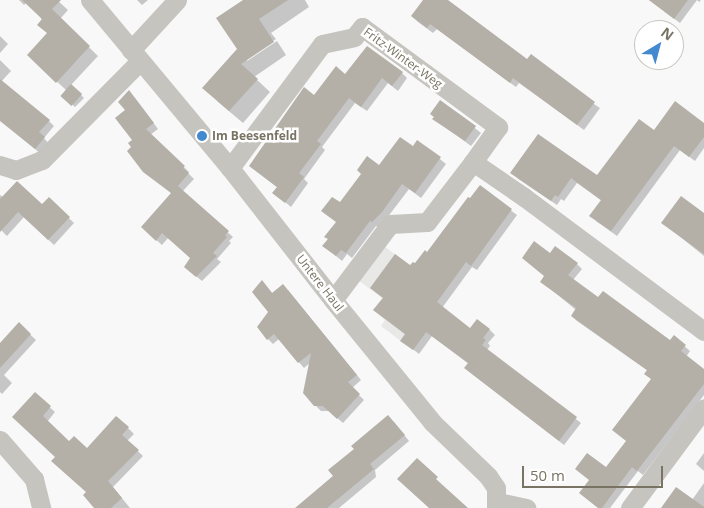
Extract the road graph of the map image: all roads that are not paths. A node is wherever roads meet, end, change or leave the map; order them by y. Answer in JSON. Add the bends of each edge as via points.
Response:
{"nodes":[{"id":1,"x":90,"y":0,"type":"edge"},
{"id":2,"x":177,"y":0,"type":"edge"},
{"id":3,"x":136,"y":56,"type":"junction"},
{"id":4,"x":473,"y":162,"type":"junction"},
{"id":5,"x":0,"y":165,"type":"edge"},
{"id":6,"x":230,"y":168,"type":"junction"},
{"id":7,"x":333,"y":300,"type":"junction"},
{"id":8,"x":704,"y":331,"type":"edge"},
{"id":9,"x":704,"y":408,"type":"edge"},
{"id":10,"x":0,"y":440,"type":"edge"},
{"id":11,"x":497,"y":505,"type":"edge"},
{"id":12,"x":41,"y":508,"type":"edge"},
{"id":13,"x":526,"y":508,"type":"edge"},
{"id":14,"x":630,"y":508,"type":"edge"}],
"edges":[{"from":1,"to":3,"type":"street","name":"Untere Haul"},
{"from":2,"to":3,"type":"street"},
{"from":3,"to":5,"type":"street","via":[[42,160],[16,170]]},
{"from":3,"to":6,"type":"street","name":"Untere Haul"},
{"from":4,"to":6,"type":"street","name":"Fritz-Winter-Weg","via":[[498,127],[362,27],[354,37],[322,44]]},
{"from":4,"to":7,"type":"street","name":"Fritz-Winter-Weg","via":[[427,222],[390,224]]},
{"from":4,"to":8,"type":"street"},
{"from":6,"to":7,"type":"street","name":"Untere Haul"},
{"from":7,"to":11,"type":"street","name":"Untere Haul","via":[[432,422],[488,476],[496,488]]},
{"from":9,"to":14,"type":"street"},
{"from":10,"to":12,"type":"street","via":[[34,478]]},
{"from":11,"to":13,"type":"street"}]}
